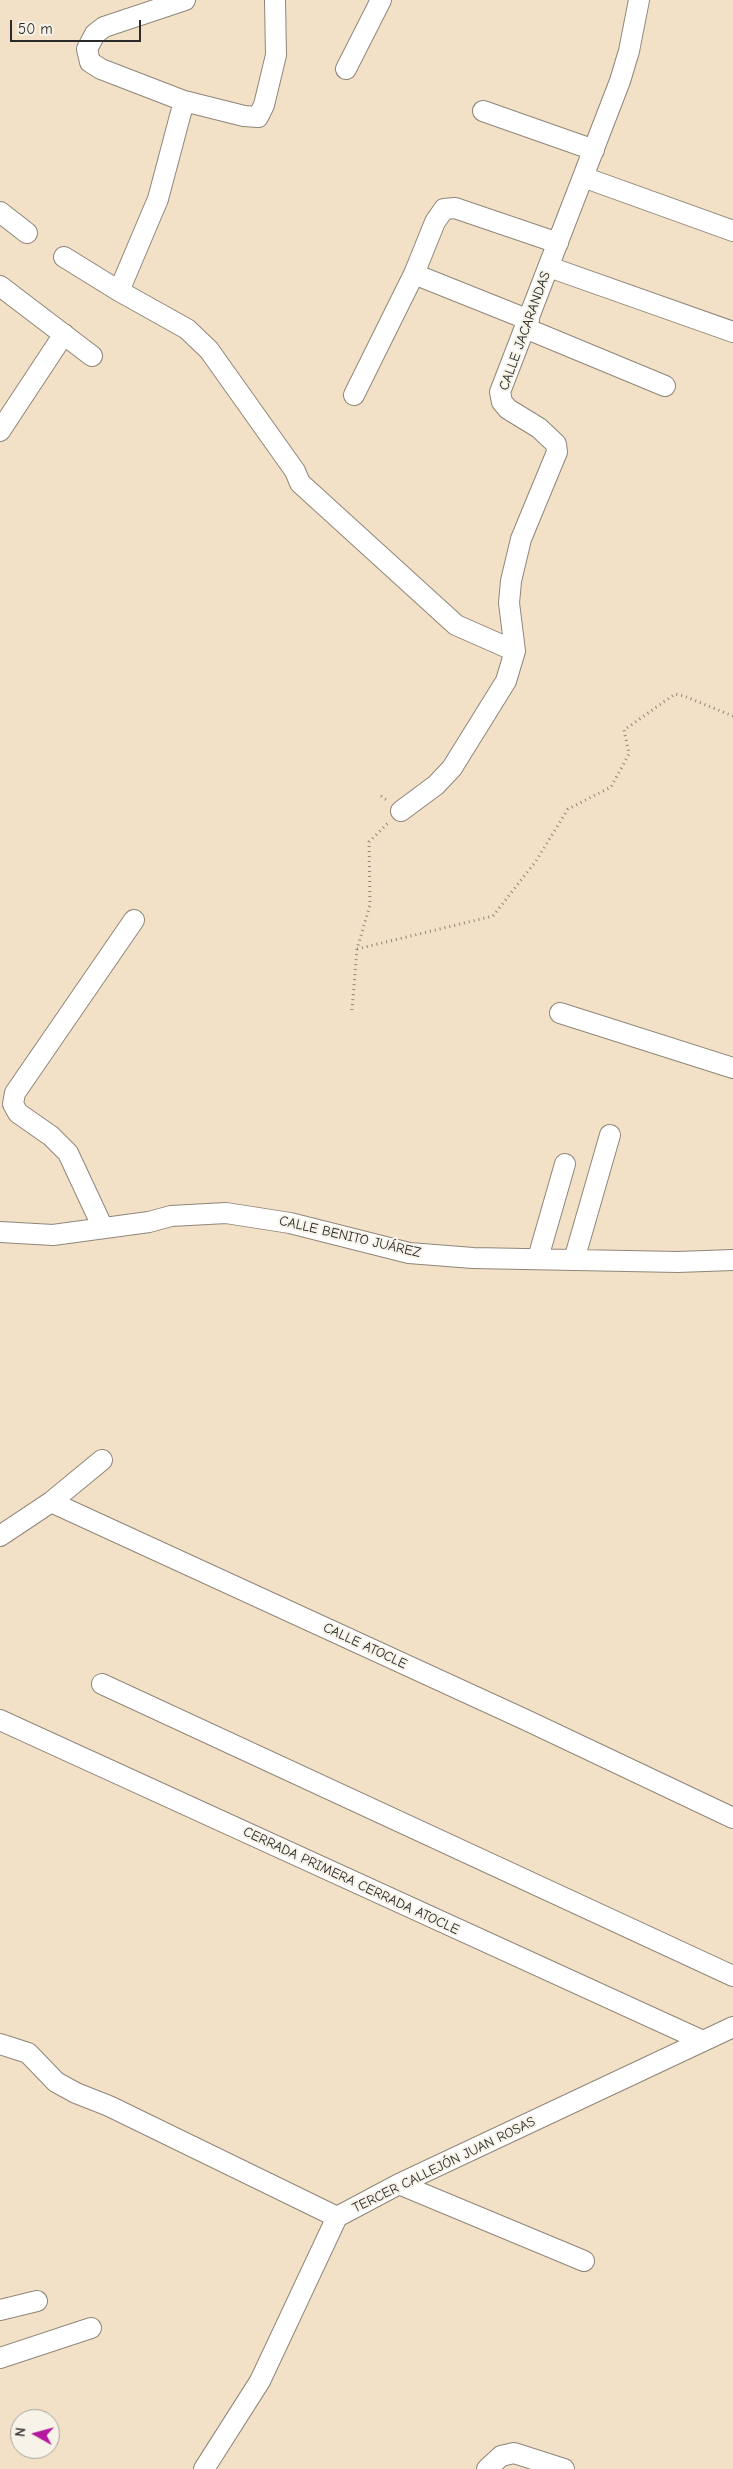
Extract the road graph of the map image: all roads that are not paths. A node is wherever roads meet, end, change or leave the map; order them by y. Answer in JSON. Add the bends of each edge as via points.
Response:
{"nodes":[{"id":1,"x":185,"y":0,"type":"edge"},
{"id":2,"x":275,"y":0,"type":"edge"},
{"id":3,"x":381,"y":0,"type":"edge"},
{"id":4,"x":639,"y":0,"type":"edge"},
{"id":5,"x":346,"y":69,"type":"dead end"},
{"id":6,"x":184,"y":101,"type":"junction"},
{"id":7,"x":483,"y":111,"type":"dead end"},
{"id":8,"x":594,"y":150,"type":"junction"},
{"id":9,"x":583,"y":177,"type":"junction"},
{"id":10,"x":0,"y":212,"type":"edge"},
{"id":11,"x":733,"y":232,"type":"edge"},
{"id":12,"x":27,"y":233,"type":"dead end"},
{"id":13,"x":558,"y":243,"type":"junction"},
{"id":14,"x":64,"y":257,"type":"dead end"},
{"id":15,"x":549,"y":267,"type":"junction"},
{"id":16,"x":414,"y":274,"type":"junction"},
{"id":17,"x":0,"y":286,"type":"edge"},
{"id":18,"x":119,"y":292,"type":"junction"},
{"id":19,"x":527,"y":324,"type":"junction"},
{"id":20,"x":733,"y":332,"type":"edge"},
{"id":21,"x":64,"y":334,"type":"junction"},
{"id":22,"x":92,"y":356,"type":"dead end"},
{"id":23,"x":665,"y":386,"type":"dead end"},
{"id":24,"x":354,"y":395,"type":"dead end"},
{"id":25,"x":0,"y":431,"type":"edge"},
{"id":26,"x":515,"y":652,"type":"junction"},
{"id":27,"x":401,"y":811,"type":"road end"},
{"id":28,"x":134,"y":920,"type":"dead end"},
{"id":29,"x":560,"y":1013,"type":"dead end"},
{"id":30,"x":733,"y":1068,"type":"edge"},
{"id":31,"x":610,"y":1135,"type":"dead end"},
{"id":32,"x":565,"y":1164,"type":"dead end"},
{"id":33,"x":103,"y":1228,"type":"junction"},
{"id":34,"x":0,"y":1232,"type":"edge"},
{"id":35,"x":538,"y":1258,"type":"junction"},
{"id":36,"x":574,"y":1260,"type":"junction"},
{"id":37,"x":733,"y":1260,"type":"edge"},
{"id":38,"x":102,"y":1460,"type":"dead end"},
{"id":39,"x":51,"y":1502,"type":"junction"},
{"id":40,"x":0,"y":1536,"type":"edge"},
{"id":41,"x":102,"y":1684,"type":"dead end"},
{"id":42,"x":0,"y":1720,"type":"edge"},
{"id":43,"x":733,"y":1818,"type":"edge"},
{"id":44,"x":733,"y":1976,"type":"edge"},
{"id":45,"x":733,"y":2027,"type":"edge"},
{"id":46,"x":703,"y":2041,"type":"junction"},
{"id":47,"x":0,"y":2044,"type":"edge"},
{"id":48,"x":399,"y":2184,"type":"junction"},
{"id":49,"x":337,"y":2217,"type":"junction"},
{"id":50,"x":584,"y":2260,"type":"dead end"},
{"id":51,"x":37,"y":2301,"type":"dead end"},
{"id":52,"x":0,"y":2310,"type":"edge"},
{"id":53,"x":90,"y":2328,"type":"dead end"},
{"id":54,"x":0,"y":2358,"type":"edge"},
{"id":55,"x":204,"y":2469,"type":"edge"},
{"id":56,"x":487,"y":2469,"type":"edge"},
{"id":57,"x":564,"y":2469,"type":"edge"}],
"edges":[{"from":1,"to":6,"type":"street","via":[[104,26],[87,49],[90,62],[101,69]]},
{"from":2,"to":6,"type":"street","via":[[276,55],[258,117]]},
{"from":3,"to":5,"type":"street"},
{"from":4,"to":8,"type":"street","name":"CALLE JACARANDAS","via":[[629,51]]},
{"from":6,"to":18,"type":"street","via":[[158,199]]},
{"from":7,"to":8,"type":"street"},
{"from":8,"to":9,"type":"street","name":"CALLE JACARANDAS"},
{"from":9,"to":11,"type":"street"},
{"from":9,"to":13,"type":"street","name":"CALLE JACARANDAS"},
{"from":10,"to":12,"type":"street"},
{"from":13,"to":15,"type":"street","name":"CALLE JACARANDAS"},
{"from":13,"to":16,"type":"street","via":[[455,208],[444,210],[435,222]]},
{"from":14,"to":18,"type":"street"},
{"from":15,"to":19,"type":"street","name":"CALLE JACARANDAS"},
{"from":15,"to":20,"type":"street"},
{"from":16,"to":19,"type":"street"},
{"from":16,"to":24,"type":"street"},
{"from":17,"to":21,"type":"street"},
{"from":18,"to":26,"type":"street","via":[[187,329],[209,350],[295,471],[300,483],[456,625]]},
{"from":19,"to":23,"type":"street"},
{"from":19,"to":26,"type":"street","name":"CALLE JACARANDAS","via":[[500,392],[502,402],[539,428],[556,444],[557,452],[521,539],[511,581],[509,602]]},
{"from":21,"to":22,"type":"street"},
{"from":21,"to":25,"type":"street"},
{"from":26,"to":27,"type":"street","name":"CALLE JACARANDAS","via":[[506,681],[452,768],[436,785]]},
{"from":28,"to":33,"type":"street","via":[[15,1093],[12,1104],[18,1113],[68,1153]]},
{"from":29,"to":30,"type":"street"},
{"from":31,"to":36,"type":"street"},
{"from":32,"to":35,"type":"street"},
{"from":33,"to":34,"type":"street","name":"CALLE BENITO JUÁREZ","via":[[53,1235]]},
{"from":33,"to":35,"type":"street","name":"CALLE BENITO JUÁREZ","via":[[170,1216],[226,1213],[290,1223],[409,1253]]},
{"from":35,"to":36,"type":"street","name":"CALLE BENITO JUÁREZ"},
{"from":36,"to":37,"type":"street","name":"CALLE BENITO JUÁREZ"},
{"from":38,"to":39,"type":"street"},
{"from":39,"to":40,"type":"street"},
{"from":39,"to":43,"type":"street","name":"CALLE ATOCLE"},
{"from":41,"to":44,"type":"street"},
{"from":42,"to":46,"type":"street","name":"CERRADA PRIMERA CERRADA ATOCLE"},
{"from":45,"to":46,"type":"street","name":"TERCER CALLEJÓN JUAN ROSAS"},
{"from":46,"to":48,"type":"street","name":"TERCER CALLEJÓN JUAN ROSAS"},
{"from":47,"to":49,"type":"street","name":"TERCER CALLEJÓN JUAN ROSAS","via":[[28,2053],[56,2082],[76,2094],[109,2106]]},
{"from":48,"to":49,"type":"street","name":"TERCER CALLEJÓN JUAN ROSAS"},
{"from":48,"to":50,"type":"street"},
{"from":49,"to":55,"type":"street","via":[[260,2381]]},
{"from":51,"to":52,"type":"street"},
{"from":53,"to":54,"type":"street"},
{"from":56,"to":57,"type":"street","via":[[501,2456],[514,2453]]}]}
